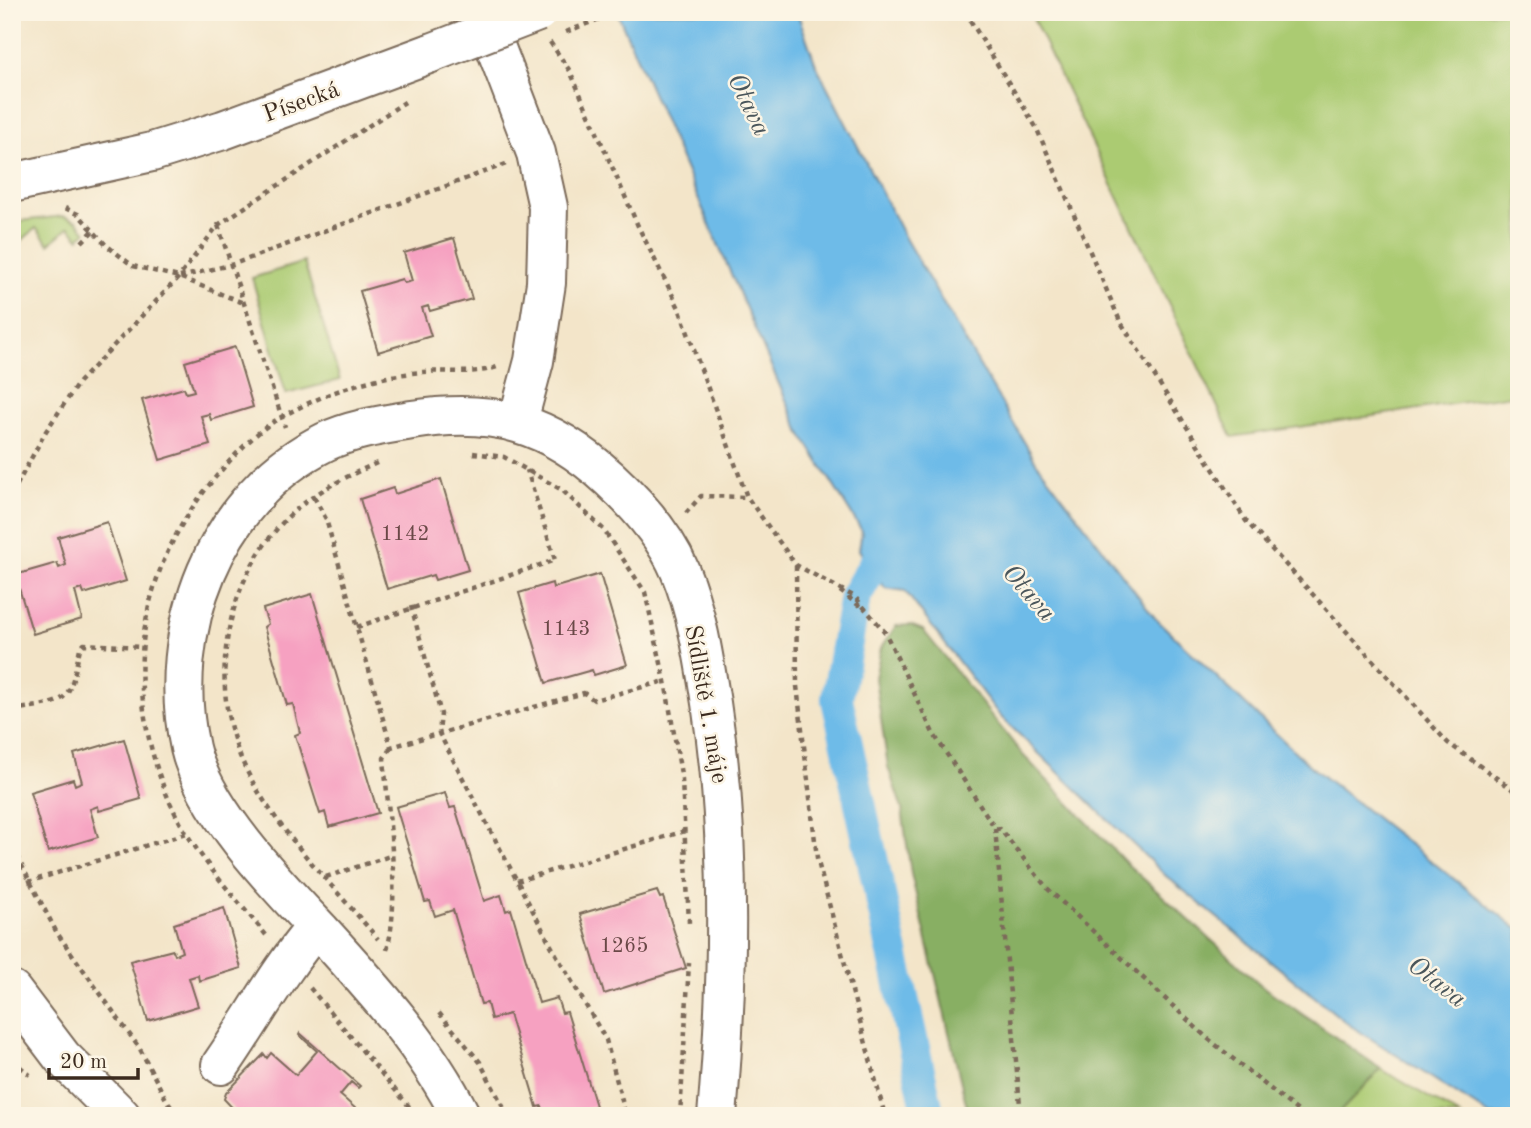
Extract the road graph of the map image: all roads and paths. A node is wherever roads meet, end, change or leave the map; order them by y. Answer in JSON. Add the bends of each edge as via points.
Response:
{"nodes":[{"id":1,"x":482,"y":12,"type":"edge"},
{"id":2,"x":965,"y":12,"type":"edge"},
{"id":3,"x":540,"y":22,"type":"edge"},
{"id":4,"x":415,"y":95,"type":"dead end"},
{"id":5,"x":536,"y":153,"type":"junction"},
{"id":6,"x":12,"y":168,"type":"edge"},
{"id":7,"x":12,"y":183,"type":"edge"},
{"id":8,"x":59,"y":190,"type":"junction"},
{"id":9,"x":218,"y":225,"type":"junction"},
{"id":10,"x":93,"y":231,"type":"junction"},
{"id":11,"x":82,"y":242,"type":"dead end"},
{"id":12,"x":234,"y":264,"type":"junction"},
{"id":13,"x":179,"y":277,"type":"junction"},
{"id":14,"x":246,"y":304,"type":"junction"},
{"id":15,"x":505,"y":363,"type":"dead end"},
{"id":16,"x":281,"y":417,"type":"junction"},
{"id":17,"x":518,"y":421,"type":"junction"},
{"id":18,"x":466,"y":452,"type":"dead end"},
{"id":19,"x":295,"y":461,"type":"junction"},
{"id":20,"x":380,"y":462,"type":"dead end"},
{"id":21,"x":527,"y":468,"type":"junction"},
{"id":22,"x":12,"y":493,"type":"edge"},
{"id":23,"x":314,"y":497,"type":"junction"},
{"id":24,"x":747,"y":497,"type":"junction"},
{"id":25,"x":662,"y":540,"type":"junction"},
{"id":26,"x":796,"y":565,"type":"junction"},
{"id":27,"x":411,"y":606,"type":"junction"},
{"id":28,"x":357,"y":627,"type":"junction"},
{"id":29,"x":142,"y":647,"type":"junction"},
{"id":30,"x":665,"y":681,"type":"junction"},
{"id":31,"x":12,"y":710,"type":"edge"},
{"id":32,"x":439,"y":733,"type":"junction"},
{"id":33,"x":391,"y":747,"type":"junction"},
{"id":34,"x":1519,"y":794,"type":"edge"},
{"id":35,"x":995,"y":828,"type":"junction"},
{"id":36,"x":685,"y":831,"type":"junction"},
{"id":37,"x":187,"y":833,"type":"junction"},
{"id":38,"x":12,"y":847,"type":"edge"},
{"id":39,"x":390,"y":856,"type":"junction"},
{"id":40,"x":326,"y":877,"type":"junction"},
{"id":41,"x":517,"y":881,"type":"junction"},
{"id":42,"x":29,"y":882,"type":"junction"},
{"id":43,"x":317,"y":927,"type":"junction"},
{"id":44,"x":690,"y":930,"type":"dead end"},
{"id":45,"x":387,"y":950,"type":"junction"},
{"id":46,"x":689,"y":954,"type":"dead end"},
{"id":47,"x":395,"y":960,"type":"dead end"},
{"id":48,"x":288,"y":961,"type":"junction"},
{"id":49,"x":12,"y":992,"type":"edge"},
{"id":50,"x":438,"y":1011,"type":"dead end"},
{"id":51,"x":221,"y":1065,"type":"dead end"},
{"id":52,"x":118,"y":1115,"type":"edge"},
{"id":53,"x":179,"y":1116,"type":"edge"},
{"id":54,"x":417,"y":1116,"type":"edge"},
{"id":55,"x":461,"y":1116,"type":"edge"},
{"id":56,"x":509,"y":1116,"type":"edge"},
{"id":57,"x":626,"y":1116,"type":"edge"},
{"id":58,"x":680,"y":1116,"type":"edge"},
{"id":59,"x":717,"y":1116,"type":"edge"},
{"id":60,"x":885,"y":1116,"type":"edge"},
{"id":61,"x":1021,"y":1116,"type":"edge"},
{"id":62,"x":1304,"y":1116,"type":"edge"}],
"edges":[{"from":1,"to":5,"type":"street"},
{"from":2,"to":34,"type":"path","via":[[1036,127],[1120,321],[1246,522],[1448,743]]},
{"from":3,"to":8,"type":"street","name":"Písecká","bridge":true,"via":[[430,53]]},
{"from":3,"to":24,"type":"path","via":[[570,71],[679,308]]},
{"from":4,"to":9,"type":"path"},
{"from":5,"to":12,"type":"path"},
{"from":5,"to":17,"type":"street","via":[[548,207],[546,283],[534,361]]},
{"from":6,"to":8,"type":"street","name":"Písecká"},
{"from":7,"to":8,"type":"street","name":"Písecká"},
{"from":8,"to":10,"type":"path","via":[[68,208]]},
{"from":9,"to":12,"type":"path"},
{"from":9,"to":13,"type":"path"},
{"from":10,"to":11,"type":"path"},
{"from":10,"to":13,"type":"path","via":[[133,267]]},
{"from":12,"to":13,"type":"path"},
{"from":12,"to":14,"type":"path"},
{"from":13,"to":14,"type":"path"},
{"from":13,"to":22,"type":"path","via":[[79,382]]},
{"from":14,"to":16,"type":"path"},
{"from":15,"to":16,"type":"path","via":[[494,368],[382,376]]},
{"from":16,"to":19,"type":"path"},
{"from":16,"to":29,"type":"path","via":[[245,444],[193,503],[171,541],[154,588]]},
{"from":17,"to":19,"type":"street","name":"Sídliště 1. máje","via":[[440,417],[368,427],[326,442]]},
{"from":17,"to":25,"type":"street","name":"Sídliště 1. máje","via":[[584,455],[644,510]]},
{"from":18,"to":21,"type":"path","via":[[504,457]]},
{"from":19,"to":23,"type":"path"},
{"from":19,"to":43,"type":"street","name":"Sídliště 1. máje","via":[[271,479],[232,524],[204,574],[186,632],[183,700],[191,752],[213,797],[251,855]]},
{"from":20,"to":23,"type":"path"},
{"from":21,"to":27,"type":"path","via":[[555,560]]},
{"from":21,"to":30,"type":"path","via":[[562,491],[595,522],[632,569],[645,592]]},
{"from":23,"to":28,"type":"path","via":[[326,519]]},
{"from":23,"to":40,"type":"path","via":[[283,521],[250,569],[231,613],[224,699],[233,739],[249,777]]},
{"from":24,"to":25,"type":"path","via":[[701,496]]},
{"from":24,"to":26,"type":"path"},
{"from":25,"to":59,"type":"street","name":"Sídliště 1. máje","via":[[680,571],[704,656],[718,745],[725,825],[725,920]]},
{"from":26,"to":35,"type":"path","via":[[855,597],[885,632],[933,733]]},
{"from":26,"to":60,"type":"path","via":[[797,686],[817,858]]},
{"from":27,"to":28,"type":"path"},
{"from":27,"to":32,"type":"path","via":[[441,714]]},
{"from":28,"to":33,"type":"path"},
{"from":29,"to":31,"type":"path","via":[[84,644],[69,695],[60,703]]},
{"from":29,"to":37,"type":"path","via":[[140,693],[150,747],[166,795]]},
{"from":30,"to":32,"type":"path","via":[[594,700],[584,693]]},
{"from":30,"to":36,"type":"path","via":[[682,780]]},
{"from":32,"to":33,"type":"path"},
{"from":32,"to":41,"type":"path"},
{"from":33,"to":39,"type":"path","via":[[384,758]]},
{"from":35,"to":61,"type":"path"},
{"from":35,"to":62,"type":"path","via":[[1047,888],[1206,1037]]},
{"from":36,"to":41,"type":"path"},
{"from":36,"to":44,"type":"path"},
{"from":37,"to":42,"type":"path"},
{"from":37,"to":48,"type":"path"},
{"from":38,"to":42,"type":"path"},
{"from":39,"to":40,"type":"path"},
{"from":39,"to":45,"type":"path"},
{"from":40,"to":45,"type":"path"},
{"from":41,"to":57,"type":"path","via":[[606,1040]]},
{"from":42,"to":53,"type":"path","via":[[57,933],[140,1049]]},
{"from":43,"to":48,"type":"street"},
{"from":43,"to":55,"type":"street","name":"Sídliště 1. máje","via":[[408,1031]]},
{"from":45,"to":47,"type":"path"},
{"from":46,"to":58,"type":"path"},
{"from":48,"to":51,"type":"street"},
{"from":48,"to":54,"type":"path"},
{"from":49,"to":52,"type":"street","via":[[62,1057]]},
{"from":50,"to":56,"type":"path","via":[[480,1062]]}]}
